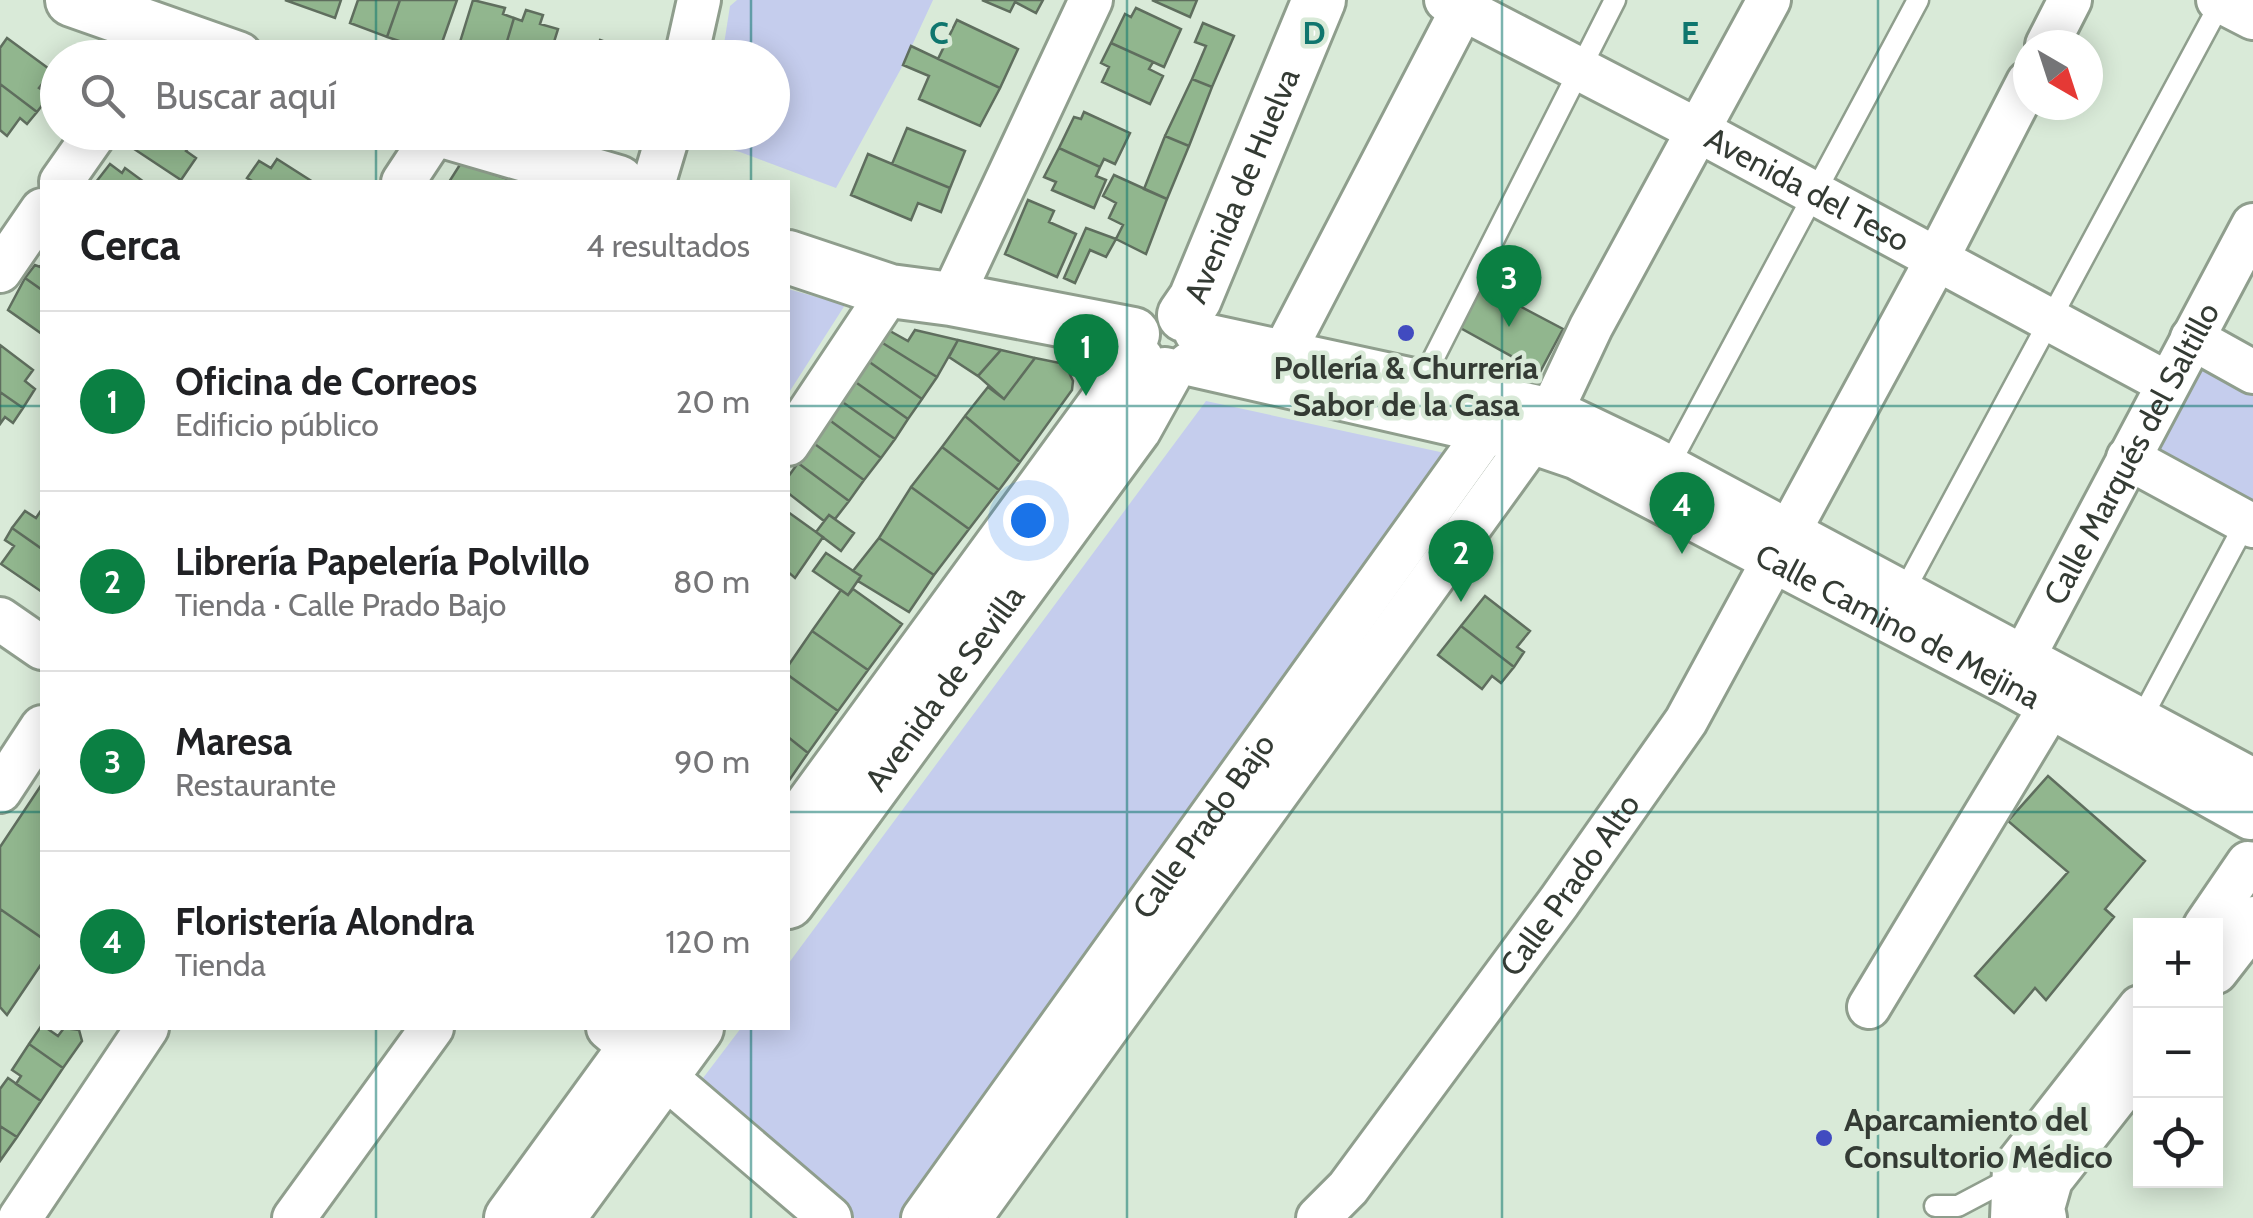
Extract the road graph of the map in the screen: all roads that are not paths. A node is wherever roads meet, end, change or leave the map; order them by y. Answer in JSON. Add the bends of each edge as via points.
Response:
{"nodes":[{"id":1,"x":72,"y":0,"type":"edge"},
{"id":2,"x":699,"y":0,"type":"edge"},
{"id":3,"x":1091,"y":0,"type":"edge"},
{"id":4,"x":1279,"y":0,"type":"edge"},
{"id":5,"x":1318,"y":0,"type":"edge"},
{"id":6,"x":1615,"y":0,"type":"edge"},
{"id":7,"x":1769,"y":0,"type":"edge"},
{"id":8,"x":1918,"y":0,"type":"edge"},
{"id":9,"x":2070,"y":0,"type":"edge"},
{"id":10,"x":1458,"y":3,"type":"edge"},
{"id":11,"x":2231,"y":6,"type":"edge"},
{"id":12,"x":2055,"y":30,"type":"edge"},
{"id":13,"x":148,"y":40,"type":"edge"},
{"id":14,"x":690,"y":40,"type":"edge"},
{"id":15,"x":1578,"y":68,"type":"junction"},
{"id":16,"x":2013,"y":111,"type":"edge"},
{"id":17,"x":1698,"y":131,"type":"junction"},
{"id":18,"x":83,"y":150,"type":"edge"},
{"id":19,"x":424,"y":150,"type":"edge"},
{"id":20,"x":508,"y":150,"type":"edge"},
{"id":21,"x":664,"y":150,"type":"edge"},
{"id":22,"x":62,"y":180,"type":"edge"},
{"id":23,"x":403,"y":180,"type":"edge"},
{"id":24,"x":611,"y":180,"type":"edge"},
{"id":25,"x":655,"y":180,"type":"edge"},
{"id":26,"x":1816,"y":194,"type":"junction"},
{"id":27,"x":40,"y":213,"type":"edge"},
{"id":28,"x":2253,"y":225,"type":"edge"},
{"id":29,"x":790,"y":258,"type":"edge"},
{"id":30,"x":1937,"y":260,"type":"junction"},
{"id":31,"x":0,"y":271,"type":"edge"},
{"id":32,"x":890,"y":291,"type":"junction"},
{"id":33,"x":951,"y":299,"type":"junction"},
{"id":34,"x":2050,"y":320,"type":"junction"},
{"id":35,"x":2192,"y":338,"type":"junction"},
{"id":36,"x":1165,"y":341,"type":"junction"},
{"id":37,"x":1280,"y":367,"type":"junction"},
{"id":38,"x":2253,"y":372,"type":"edge"},
{"id":39,"x":1422,"y":381,"type":"junction"},
{"id":40,"x":2167,"y":382,"type":"junction"},
{"id":41,"x":1541,"y":426,"type":"junction"},
{"id":42,"x":1486,"y":432,"type":"junction"},
{"id":43,"x":790,"y":441,"type":"edge"},
{"id":44,"x":2128,"y":458,"type":"junction"},
{"id":45,"x":1668,"y":467,"type":"junction"},
{"id":46,"x":2250,"y":524,"type":"edge"},
{"id":47,"x":1782,"y":547,"type":"junction"},
{"id":48,"x":1903,"y":593,"type":"junction"},
{"id":49,"x":0,"y":618,"type":"edge"},
{"id":50,"x":40,"y":647,"type":"edge"},
{"id":51,"x":2017,"y":670,"type":"junction"},
{"id":52,"x":2050,"y":707,"type":"junction"},
{"id":53,"x":2141,"y":719,"type":"junction"},
{"id":54,"x":40,"y":730,"type":"edge"},
{"id":55,"x":0,"y":791,"type":"edge"},
{"id":56,"x":2252,"y":804,"type":"edge"},
{"id":57,"x":790,"y":835,"type":"edge"},
{"id":58,"x":2251,"y":871,"type":"edge"},
{"id":59,"x":790,"y":899,"type":"edge"},
{"id":60,"x":2212,"y":918,"type":"edge"},
{"id":61,"x":2253,"y":918,"type":"edge"},
{"id":62,"x":2223,"y":963,"type":"edge"},
{"id":63,"x":1869,"y":1007,"type":"dead end"},
{"id":64,"x":2139,"y":1008,"type":"edge"},
{"id":65,"x":147,"y":1030,"type":"edge"},
{"id":66,"x":431,"y":1030,"type":"edge"},
{"id":67,"x":690,"y":1030,"type":"edge"},
{"id":68,"x":638,"y":1044,"type":"edge"},
{"id":69,"x":2133,"y":1076,"type":"edge"},
{"id":70,"x":1935,"y":1206,"type":"dead end"},
{"id":71,"x":2024,"y":1206,"type":"edge"},
{"id":72,"x":20,"y":1218,"type":"edge"},
{"id":73,"x":294,"y":1218,"type":"edge"},
{"id":74,"x":510,"y":1218,"type":"edge"},
{"id":75,"x":558,"y":1218,"type":"edge"},
{"id":76,"x":830,"y":1218,"type":"edge"},
{"id":77,"x":923,"y":1218,"type":"edge"},
{"id":78,"x":970,"y":1218,"type":"edge"},
{"id":79,"x":1318,"y":1218,"type":"edge"}],
"edges":[{"from":1,"to":13,"type":"street"},
{"from":2,"to":14,"type":"street"},
{"from":3,"to":33,"type":"street"},
{"from":4,"to":36,"type":"street","name":"Avenida de Huelva"},
{"from":5,"to":36,"type":"street","name":"Avenida de Huelva","via":[[1195,300]]},
{"from":6,"to":15,"type":"lane"},
{"from":7,"to":17,"type":"street","name":"Calle Prado Bajo"},
{"from":8,"to":26,"type":"lane"},
{"from":9,"to":12,"type":"street"},
{"from":10,"to":15,"type":"street","name":"Avenida del Teso"},
{"from":10,"to":37,"type":"street"},
{"from":11,"to":34,"type":"lane"},
{"from":15,"to":17,"type":"street","name":"Avenida del Teso"},
{"from":15,"to":39,"type":"lane"},
{"from":16,"to":30,"type":"street","name":"Calle Prado Alto"},
{"from":17,"to":26,"type":"street","name":"Avenida del Teso"},
{"from":17,"to":41,"type":"street","name":"Calle Prado Bajo"},
{"from":18,"to":22,"type":"street"},
{"from":19,"to":23,"type":"street"},
{"from":20,"to":24,"type":"street"},
{"from":21,"to":25,"type":"street"},
{"from":26,"to":30,"type":"street","name":"Avenida del Teso"},
{"from":26,"to":45,"type":"lane"},
{"from":27,"to":31,"type":"street"},
{"from":28,"to":35,"type":"street","name":"Calle Marqués del Saltillo"},
{"from":29,"to":32,"type":"street","name":"Calle Camino de Mejina"},
{"from":30,"to":34,"type":"street","name":"Avenida del Teso"},
{"from":30,"to":47,"type":"street","name":"Calle Prado Alto"},
{"from":32,"to":33,"type":"street","name":"Calle Camino de Mejina"},
{"from":32,"to":43,"type":"street"},
{"from":33,"to":36,"type":"street","name":"Calle Camino de Mejina"},
{"from":34,"to":40,"type":"street","name":"Avenida del Teso"},
{"from":34,"to":48,"type":"lane"},
{"from":35,"to":38,"type":"street"},
{"from":35,"to":40,"type":"street","name":"Calle Marqués del Saltillo"},
{"from":36,"to":37,"type":"street","name":"Calle Camino de Mejina"},
{"from":36,"to":57,"type":"street","name":"Avenida de Sevilla"},
{"from":36,"to":59,"type":"street","name":"Avenida de Sevilla","via":[[1135,428]]},
{"from":37,"to":39,"type":"street","name":"Calle Camino de Mejina"},
{"from":37,"to":42,"type":"street","name":"Calle Camino de Mejina"},
{"from":39,"to":41,"type":"street","name":"Calle Camino de Mejina"},
{"from":40,"to":44,"type":"street","name":"Calle Marqués del Saltillo"},
{"from":41,"to":42,"type":"street","name":"Calle Camino de Mejina"},
{"from":41,"to":45,"type":"street","name":"Calle Camino de Mejina"},
{"from":41,"to":47,"type":"street","name":"Calle Camino de Mejina","via":[[1554,448]]},
{"from":41,"to":78,"type":"street","name":"Calle Prado Bajo"},
{"from":42,"to":77,"type":"street","name":"Calle Prado Bajo"},
{"from":44,"to":46,"type":"street"},
{"from":44,"to":51,"type":"street","name":"Calle Marqués del Saltillo"},
{"from":45,"to":47,"type":"street","name":"Calle Camino de Mejina"},
{"from":46,"to":53,"type":"lane"},
{"from":47,"to":48,"type":"street","name":"Calle Camino de Mejina"},
{"from":47,"to":51,"type":"street","name":"Calle Camino de Mejina"},
{"from":47,"to":79,"type":"street","name":"Calle Prado Alto","via":[[1686,721],[1360,1172]]},
{"from":48,"to":51,"type":"street","name":"Calle Camino de Mejina"},
{"from":49,"to":50,"type":"street"},
{"from":51,"to":52,"type":"street","name":"Calle Camino de Mejina"},
{"from":51,"to":53,"type":"street","name":"Calle Camino de Mejina"},
{"from":52,"to":56,"type":"street","name":"Calle Camino de Mejina"},
{"from":52,"to":63,"type":"street"},
{"from":53,"to":56,"type":"street","name":"Calle Camino de Mejina"},
{"from":54,"to":55,"type":"street"},
{"from":56,"to":58,"type":"street"},
{"from":58,"to":60,"type":"street"},
{"from":61,"to":62,"type":"street"},
{"from":64,"to":71,"type":"street","via":[[2014,1168]]},
{"from":65,"to":72,"type":"street"},
{"from":66,"to":73,"type":"street"},
{"from":67,"to":68,"type":"street"},
{"from":68,"to":74,"type":"street"},
{"from":68,"to":75,"type":"street"},
{"from":68,"to":76,"type":"street"},
{"from":69,"to":71,"type":"street"},
{"from":70,"to":71,"type":"lane"}]}
